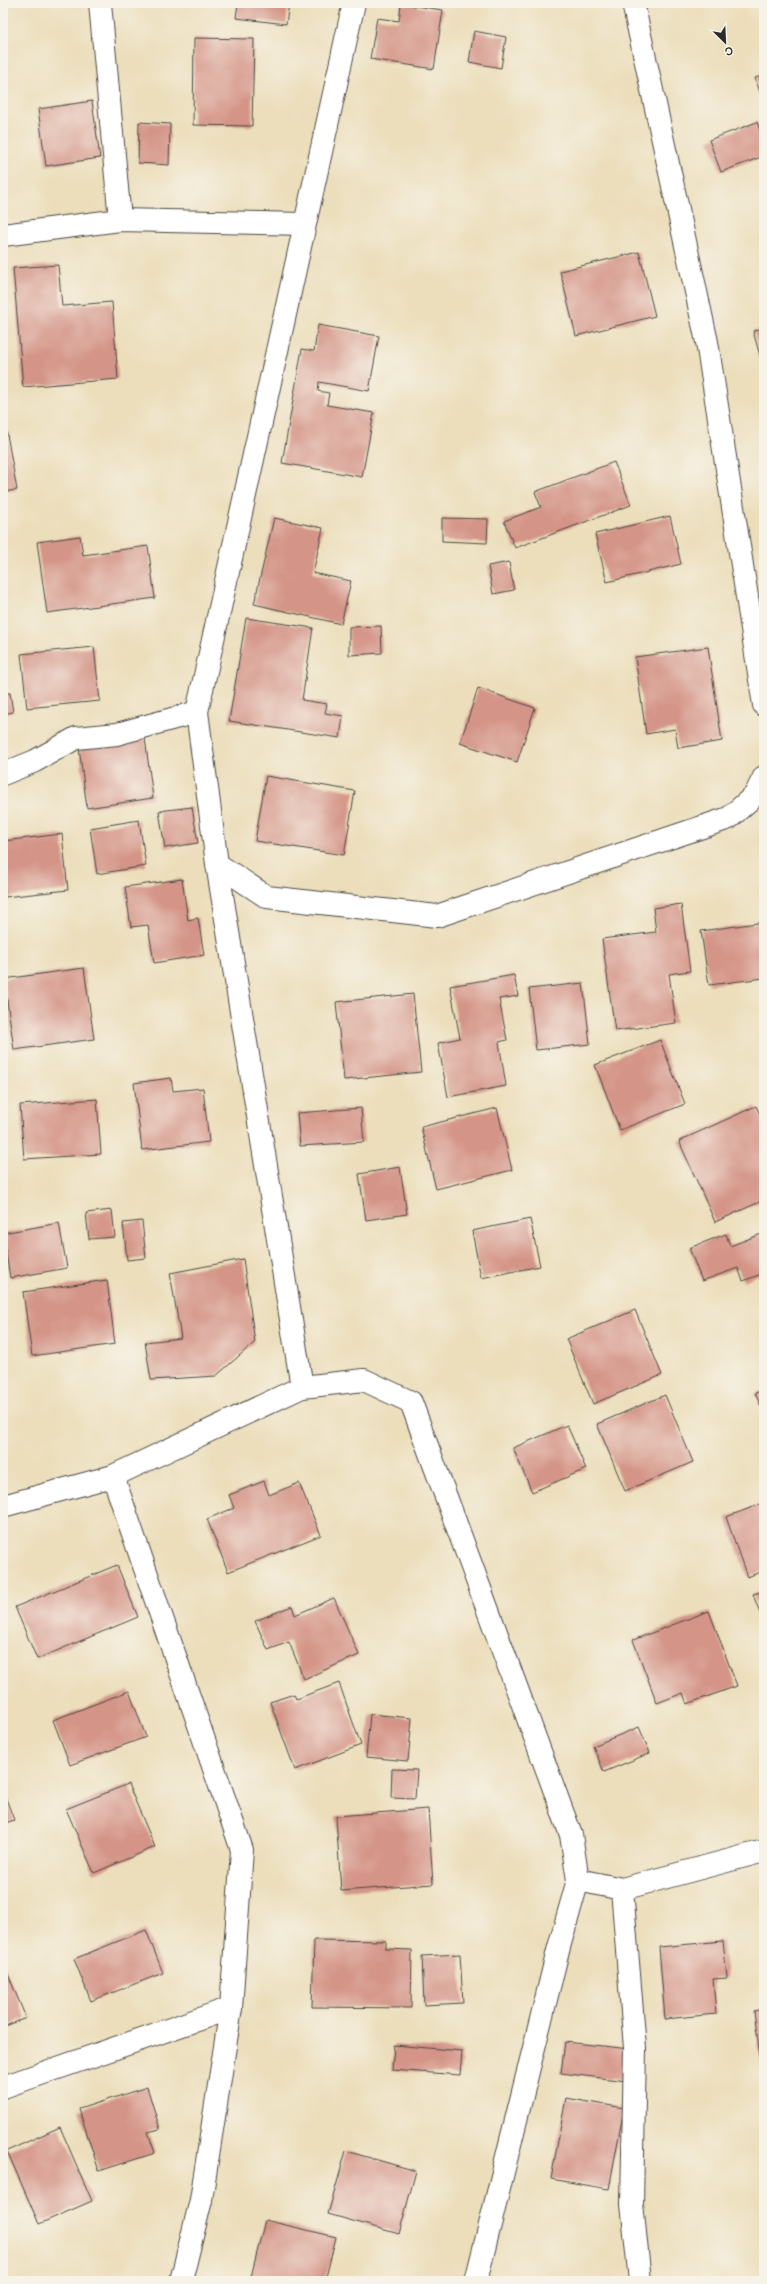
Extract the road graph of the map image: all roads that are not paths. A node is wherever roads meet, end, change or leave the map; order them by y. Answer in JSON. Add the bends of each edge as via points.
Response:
{"nodes":[{"id":1,"x":100,"y":3,"type":"edge"},
{"id":2,"x":354,"y":3,"type":"edge"},
{"id":3,"x":634,"y":3,"type":"edge"},
{"id":4,"x":120,"y":220,"type":"junction"},
{"id":5,"x":304,"y":224,"type":"junction"},
{"id":6,"x":3,"y":235,"type":"edge"},
{"id":7,"x":764,"y":705,"type":"edge"},
{"id":8,"x":198,"y":712,"type":"junction"},
{"id":9,"x":3,"y":774,"type":"edge"},
{"id":10,"x":764,"y":777,"type":"edge"},
{"id":11,"x":217,"y":864,"type":"junction"},
{"id":12,"x":302,"y":1387,"type":"junction"},
{"id":13,"x":113,"y":1476,"type":"junction"},
{"id":14,"x":3,"y":1506,"type":"edge"},
{"id":15,"x":764,"y":1851,"type":"edge"},
{"id":16,"x":578,"y":1880,"type":"junction"},
{"id":17,"x":622,"y":1889,"type":"junction"},
{"id":18,"x":231,"y":2008,"type":"junction"},
{"id":19,"x":3,"y":2087,"type":"edge"},
{"id":20,"x":181,"y":2281,"type":"edge"},
{"id":21,"x":476,"y":2281,"type":"edge"},
{"id":22,"x":640,"y":2281,"type":"edge"}],
"edges":[{"from":1,"to":4,"type":"street"},
{"from":2,"to":5,"type":"street"},
{"from":3,"to":7,"type":"street","via":[[707,342]]},
{"from":4,"to":5,"type":"street"},
{"from":4,"to":6,"type":"street"},
{"from":5,"to":8,"type":"street"},
{"from":8,"to":9,"type":"street","via":[[117,734],[76,738],[35,761]]},
{"from":8,"to":11,"type":"street"},
{"from":10,"to":11,"type":"street","via":[[755,795],[729,818],[437,916],[267,897]]},
{"from":11,"to":12,"type":"street"},
{"from":12,"to":13,"type":"street"},
{"from":12,"to":16,"type":"street","via":[[364,1380],[411,1402],[571,1835]]},
{"from":13,"to":14,"type":"street"},
{"from":13,"to":18,"type":"street","via":[[242,1850]]},
{"from":15,"to":17,"type":"street"},
{"from":16,"to":17,"type":"street"},
{"from":16,"to":21,"type":"street"},
{"from":17,"to":22,"type":"street","via":[[635,2048],[632,2204]]},
{"from":18,"to":19,"type":"street"},
{"from":18,"to":20,"type":"street","via":[[201,2200]]}]}
